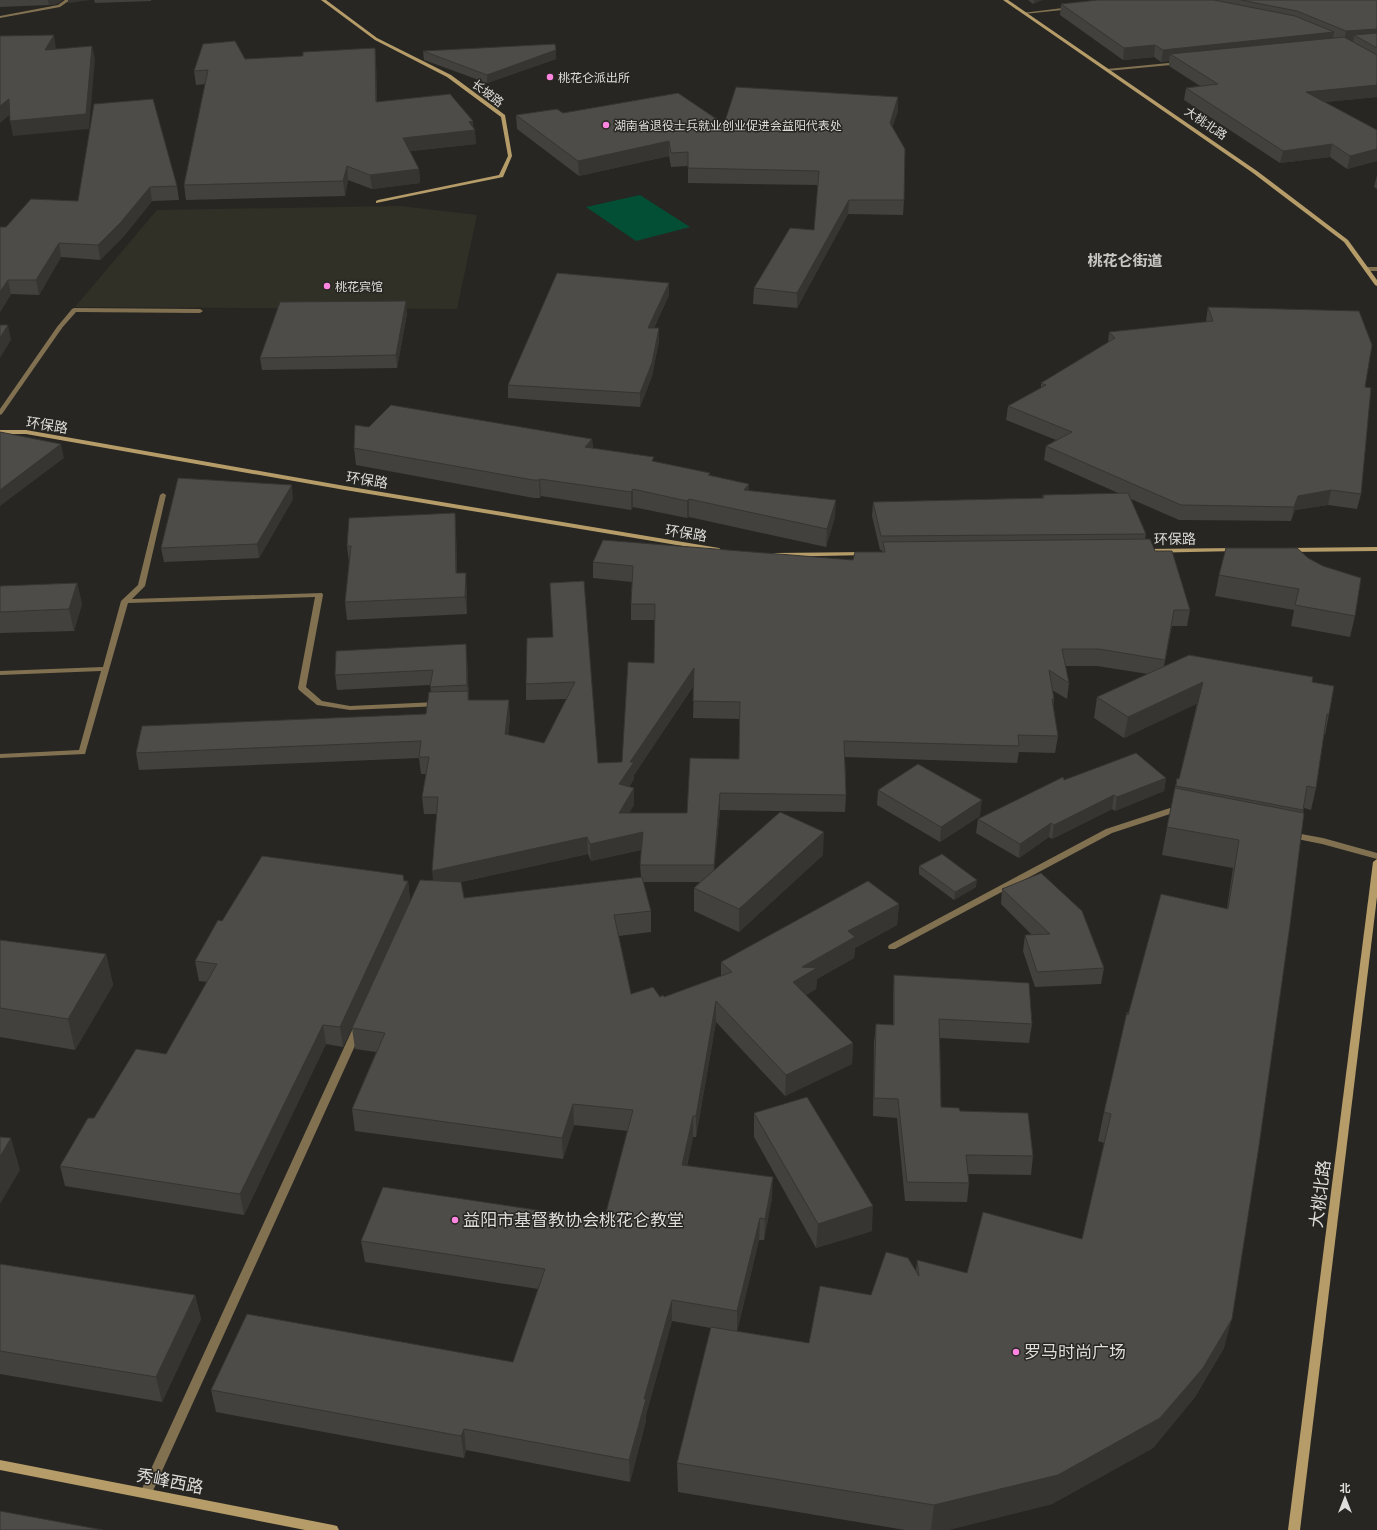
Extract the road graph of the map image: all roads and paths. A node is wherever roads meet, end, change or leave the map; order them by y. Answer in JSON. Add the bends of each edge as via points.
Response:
{"nodes":[{"id":1,"x":68,"y":0,"type":"edge"},
{"id":2,"x":323,"y":0,"type":"edge"},
{"id":3,"x":1005,"y":0,"type":"edge"},
{"id":4,"x":1076,"y":8,"type":"edge"},
{"id":5,"x":1024,"y":13,"type":"junction"},
{"id":6,"x":0,"y":17,"type":"edge"},
{"id":7,"x":1186,"y":62,"type":"edge"},
{"id":8,"x":1107,"y":70,"type":"junction"},
{"id":9,"x":378,"y":202,"type":"dead end"},
{"id":10,"x":1367,"y":269,"type":"junction"},
{"id":11,"x":1377,"y":269,"type":"edge"},
{"id":12,"x":1377,"y":284,"type":"edge"},
{"id":13,"x":200,"y":312,"type":"dead end"},
{"id":14,"x":0,"y":413,"type":"edge"},
{"id":15,"x":0,"y":432,"type":"edge"},
{"id":16,"x":163,"y":495,"type":"dead end"},
{"id":17,"x":1377,"y":549,"type":"edge"},
{"id":18,"x":1240,"y":550,"type":"edge"},
{"id":19,"x":1280,"y":550,"type":"edge"},
{"id":20,"x":724,"y":551,"type":"edge"},
{"id":21,"x":1137,"y":551,"type":"edge"},
{"id":22,"x":875,"y":554,"type":"edge"},
{"id":23,"x":764,"y":555,"type":"edge"},
{"id":24,"x":125,"y":601,"type":"junction"},
{"id":25,"x":105,"y":669,"type":"junction"},
{"id":26,"x":0,"y":673,"type":"edge"},
{"id":27,"x":446,"y":704,"type":"edge"},
{"id":28,"x":0,"y":756,"type":"edge"},
{"id":29,"x":1193,"y":815,"type":"edge"},
{"id":30,"x":1285,"y":834,"type":"edge"},
{"id":31,"x":1377,"y":856,"type":"edge"},
{"id":32,"x":1377,"y":862,"type":"edge"},
{"id":33,"x":892,"y":948,"type":"dead end"},
{"id":34,"x":363,"y":1016,"type":"edge"},
{"id":35,"x":0,"y":1465,"type":"edge"},
{"id":36,"x":146,"y":1493,"type":"junction"},
{"id":37,"x":333,"y":1530,"type":"edge"},
{"id":38,"x":1294,"y":1530,"type":"edge"}],
"edges":[{"from":1,"to":6,"type":"street","via":[[59,6]]},
{"from":2,"to":9,"type":"street","name":"长坡路","via":[[376,39],[449,76],[504,116],[510,156],[501,176]]},
{"from":3,"to":5,"type":"street","name":"大桃北路"},
{"from":4,"to":5,"type":"street"},
{"from":5,"to":8,"type":"street","name":"大桃北路"},
{"from":7,"to":8,"type":"street"},
{"from":8,"to":10,"type":"street","name":"大桃北路","via":[[1255,172],[1346,240]]},
{"from":10,"to":11,"type":"street"},
{"from":10,"to":12,"type":"street","name":"大桃北路"},
{"from":13,"to":14,"type":"street","via":[[74,310]]},
{"from":15,"to":20,"type":"street","name":"环保路","via":[[26,432]]},
{"from":16,"to":24,"type":"street","via":[[141,586]]},
{"from":17,"to":19,"type":"street"},
{"from":18,"to":21,"type":"street","name":"环保路"},
{"from":22,"to":23,"type":"street"},
{"from":24,"to":25,"type":"street"},
{"from":24,"to":27,"type":"street","via":[[319,595],[302,688],[320,703],[350,708]]},
{"from":25,"to":26,"type":"street"},
{"from":25,"to":28,"type":"street","via":[[82,752]]},
{"from":29,"to":33,"type":"street","via":[[1170,811],[1109,831]]},
{"from":30,"to":31,"type":"street","via":[[1323,841]]},
{"from":32,"to":38,"type":"street","name":"大桃北路"},
{"from":34,"to":36,"type":"street"},
{"from":35,"to":36,"type":"street","name":"秀峰西路"},
{"from":36,"to":37,"type":"street","name":"秀峰西路"}]}
